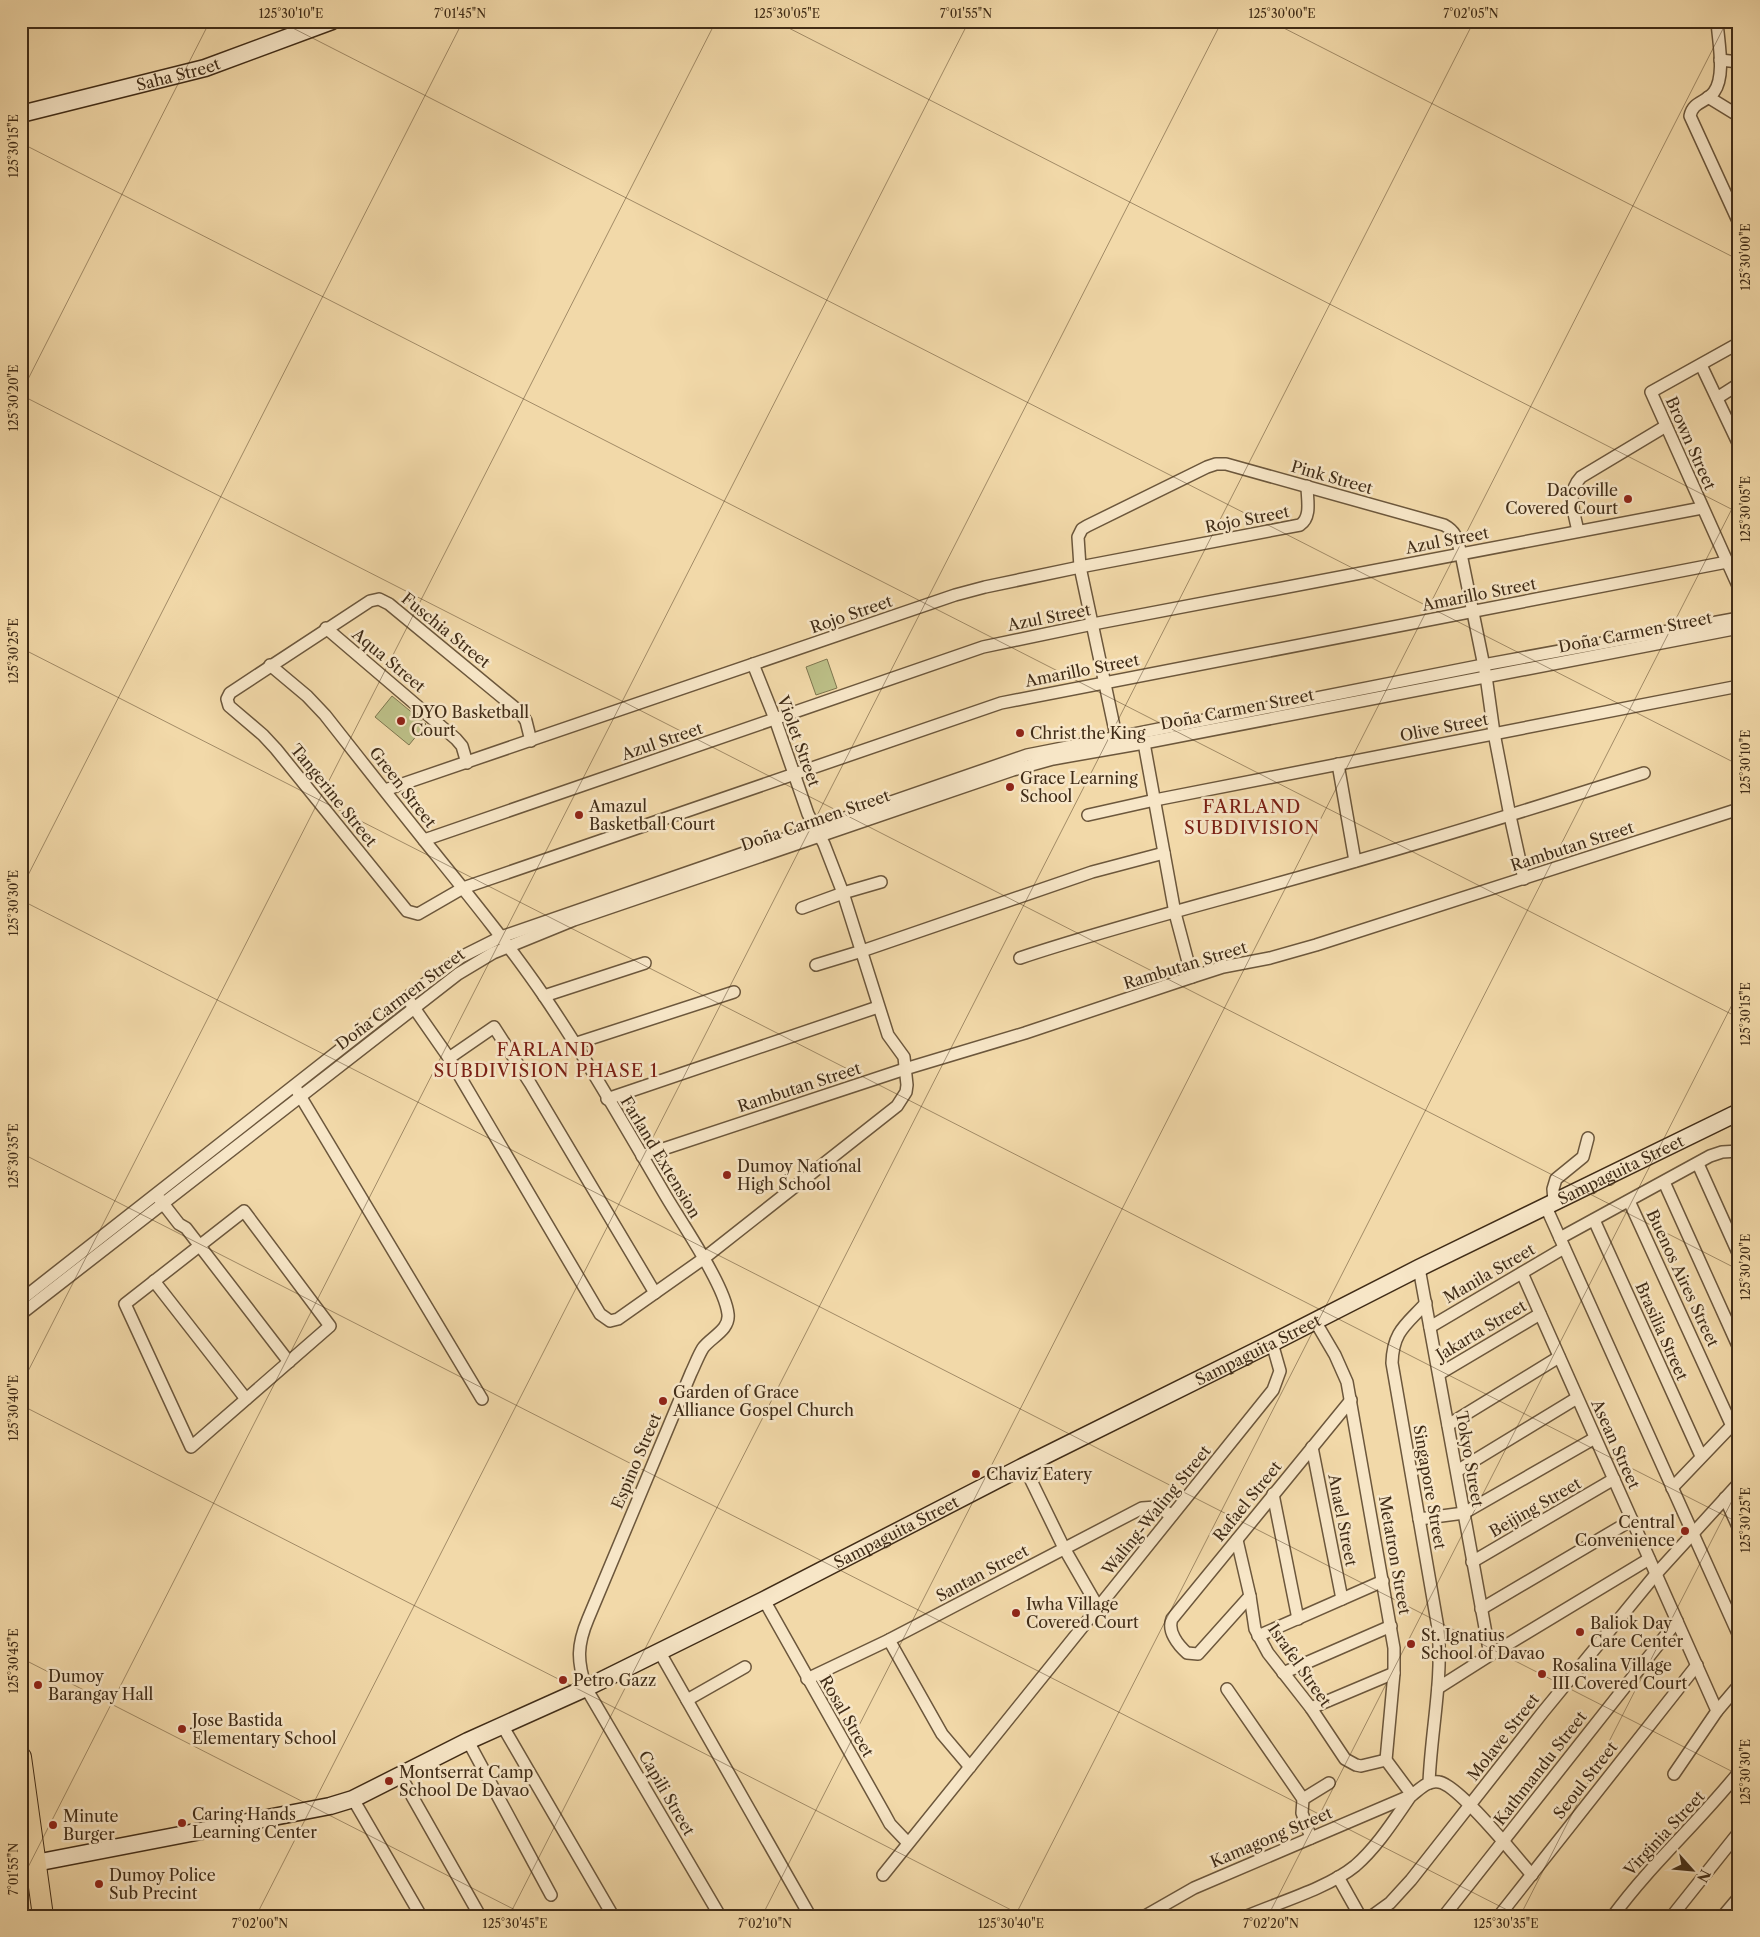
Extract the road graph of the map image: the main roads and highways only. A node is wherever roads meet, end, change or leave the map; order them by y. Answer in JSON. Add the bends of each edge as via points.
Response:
{"nodes":[{"id":1,"x":21,"y":1757,"type":"edge"},
{"id":2,"x":21,"y":1838,"type":"edge"},
{"id":3,"x":30,"y":1864,"type":"junction"},
{"id":4,"x":30,"y":1916,"type":"edge"},
{"id":5,"x":43,"y":1916,"type":"edge"}],
"edges":[{"from":1,"to":3,"type":"highway"},
{"from":2,"to":3,"type":"highway"},
{"from":3,"to":4,"type":"highway"},
{"from":3,"to":5,"type":"highway"}]}
